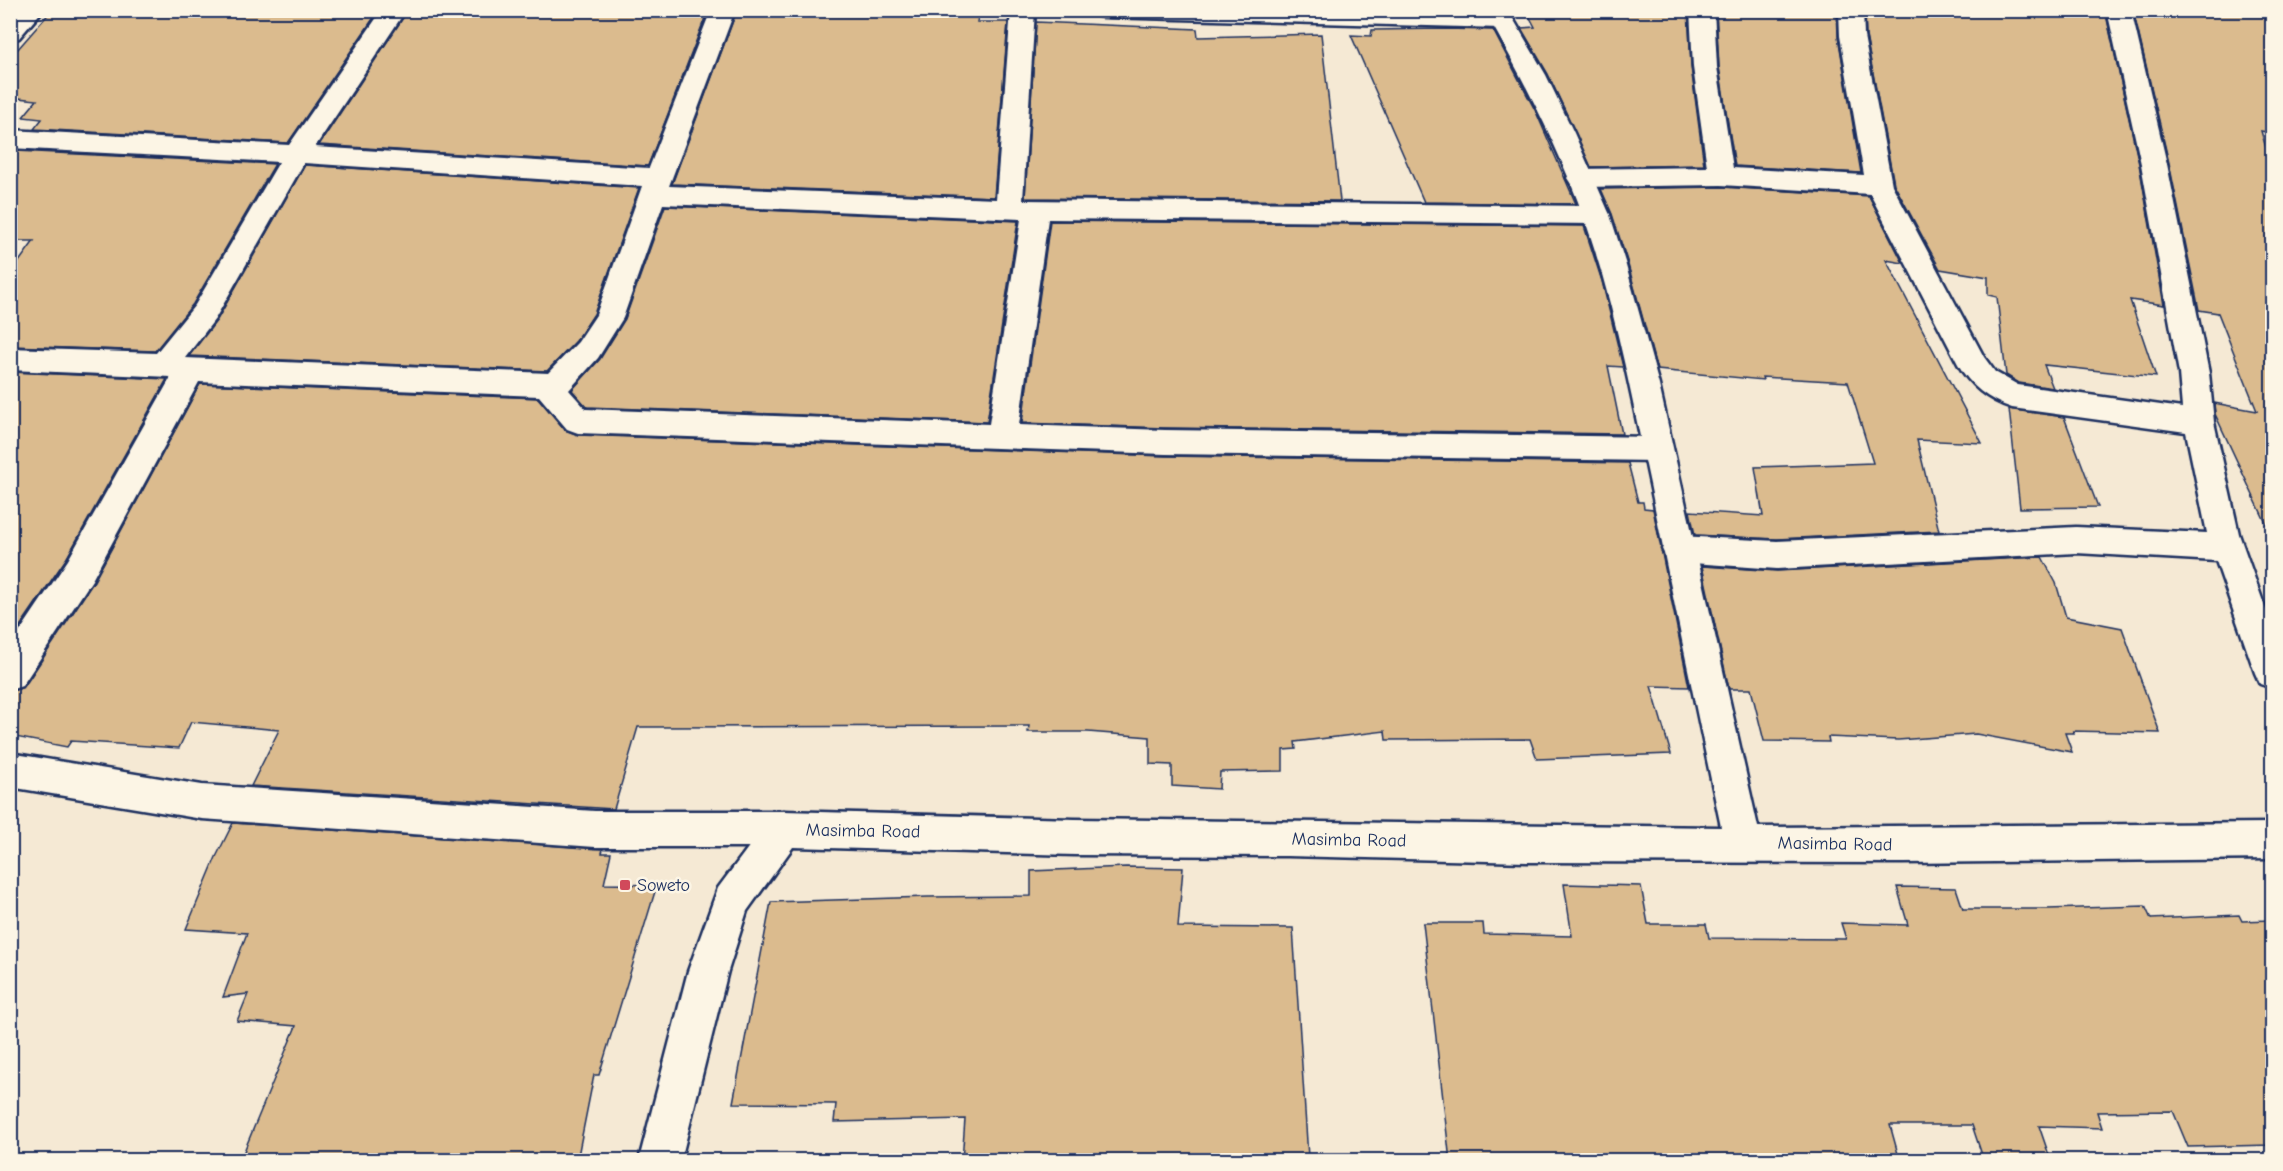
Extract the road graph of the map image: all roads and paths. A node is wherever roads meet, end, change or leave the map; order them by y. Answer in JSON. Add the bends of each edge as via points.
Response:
{"nodes":[{"id":1,"x":31,"y":10,"type":"edge"},
{"id":2,"x":394,"y":10,"type":"edge"},
{"id":3,"x":723,"y":10,"type":"edge"},
{"id":4,"x":1023,"y":10,"type":"edge"},
{"id":5,"x":1103,"y":10,"type":"edge"},
{"id":6,"x":1702,"y":10,"type":"edge"},
{"id":7,"x":1851,"y":10,"type":"edge"},
{"id":8,"x":2119,"y":10,"type":"edge"},
{"id":9,"x":1498,"y":16,"type":"edge"},
{"id":10,"x":10,"y":33,"type":"edge"},
{"id":11,"x":10,"y":139,"type":"edge"},
{"id":12,"x":297,"y":153,"type":"junction"},
{"id":13,"x":1721,"y":176,"type":"junction"},
{"id":14,"x":1580,"y":178,"type":"junction"},
{"id":15,"x":1879,"y":185,"type":"junction"},
{"id":16,"x":656,"y":186,"type":"junction"},
{"id":17,"x":1023,"y":209,"type":"junction"},
{"id":18,"x":1596,"y":215,"type":"junction"},
{"id":19,"x":10,"y":359,"type":"edge"},
{"id":20,"x":177,"y":367,"type":"junction"},
{"id":21,"x":548,"y":386,"type":"junction"},
{"id":22,"x":2199,"y":422,"type":"junction"},
{"id":23,"x":1002,"y":437,"type":"junction"},
{"id":24,"x":1657,"y":448,"type":"junction"},
{"id":25,"x":2227,"y":548,"type":"junction"},
{"id":26,"x":1678,"y":549,"type":"junction"},
{"id":27,"x":2272,"y":673,"type":"edge"},
{"id":28,"x":10,"y":675,"type":"edge"},
{"id":29,"x":10,"y":770,"type":"edge"},
{"id":30,"x":783,"y":829,"type":"junction"},
{"id":31,"x":2272,"y":841,"type":"edge"},
{"id":32,"x":1743,"y":843,"type":"junction"},
{"id":33,"x":660,"y":1161,"type":"edge"}],
"edges":[{"from":1,"to":10,"type":"street"},
{"from":2,"to":12,"type":"street"},
{"from":3,"to":16,"type":"street"},
{"from":4,"to":17,"type":"street"},
{"from":5,"to":9,"type":"street"},
{"from":6,"to":13,"type":"street","via":[[1705,67]]},
{"from":7,"to":15,"type":"street","via":[[1853,46]]},
{"from":8,"to":22,"type":"street","via":[[2154,164],[2194,373]]},
{"from":9,"to":14,"type":"street","via":[[1533,75]]},
{"from":11,"to":12,"type":"street"},
{"from":12,"to":16,"type":"street","via":[[532,171]]},
{"from":12,"to":20,"type":"street"},
{"from":13,"to":14,"type":"street"},
{"from":13,"to":15,"type":"street"},
{"from":14,"to":18,"type":"street"},
{"from":15,"to":22,"type":"street","via":[[1985,380],[2012,396]]},
{"from":16,"to":17,"type":"street"},
{"from":16,"to":21,"type":"street","via":[[609,318],[588,350],[558,382]]},
{"from":17,"to":18,"type":"street"},
{"from":17,"to":23,"type":"street"},
{"from":18,"to":24,"type":"street","via":[[1624,307]]},
{"from":19,"to":20,"type":"street"},
{"from":20,"to":21,"type":"street"},
{"from":20,"to":28,"type":"street","via":[[80,570]]},
{"from":21,"to":23,"type":"street","via":[[578,421]]},
{"from":22,"to":25,"type":"street"},
{"from":23,"to":24,"type":"street"},
{"from":24,"to":26,"type":"street"},
{"from":25,"to":26,"type":"street","via":[[2076,540],[1826,554]]},
{"from":25,"to":27,"type":"street"},
{"from":26,"to":32,"type":"street"},
{"from":29,"to":30,"type":"street","via":[[202,802],[595,829]]},
{"from":30,"to":32,"type":"street","name":"Masimba Road","via":[[1527,844]]},
{"from":30,"to":33,"type":"street","name":"Masimba Road","via":[[731,901],[708,970]]},
{"from":31,"to":32,"type":"street","name":"Masimba Road"}]}
